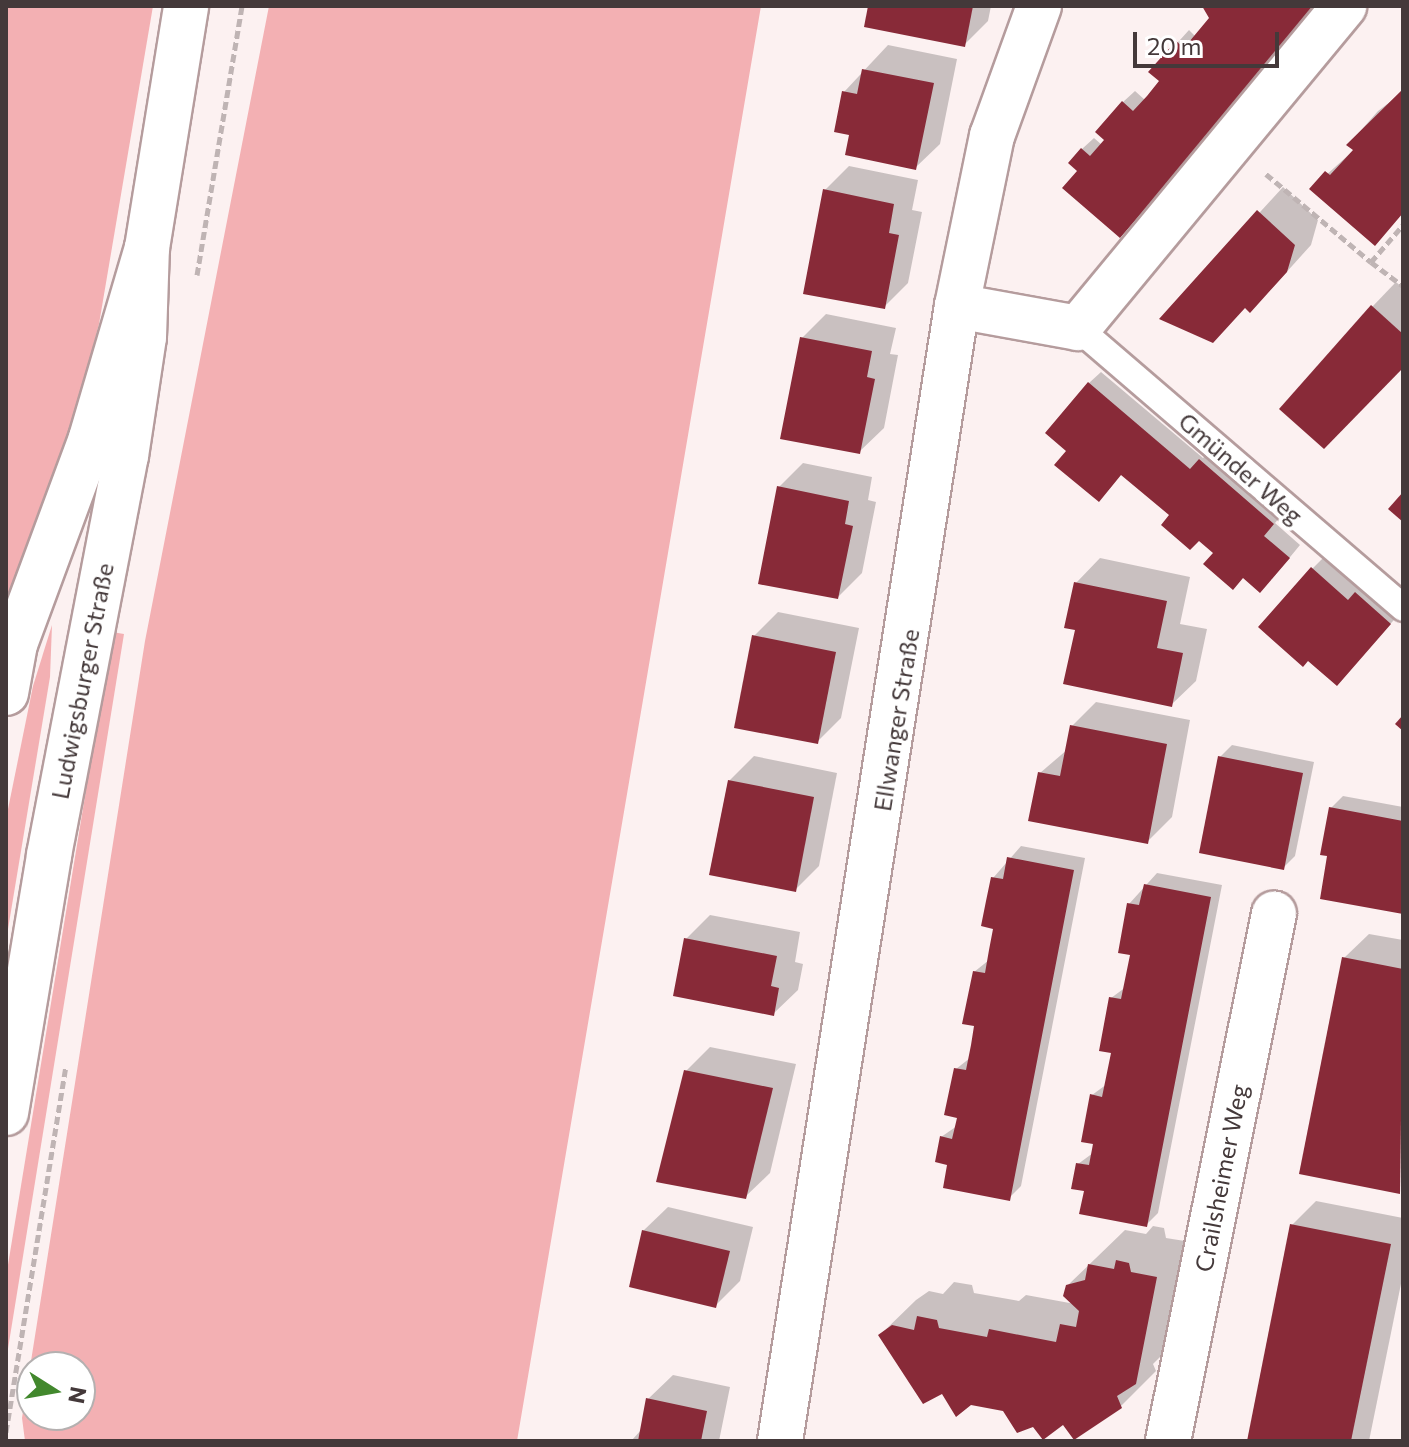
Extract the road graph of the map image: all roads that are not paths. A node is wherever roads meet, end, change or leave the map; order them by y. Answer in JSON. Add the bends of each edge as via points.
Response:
{"nodes":[{"id":1,"x":186,"y":6,"type":"edge"},
{"id":2,"x":1039,"y":6,"type":"edge"},
{"id":3,"x":1344,"y":6,"type":"edge"},
{"id":4,"x":147,"y":248,"type":"junction"},
{"id":5,"x":957,"y":306,"type":"junction"},
{"id":6,"x":1078,"y":328,"type":"junction"},
{"id":7,"x":1403,"y":608,"type":"edge"},
{"id":8,"x":6,"y":693,"type":"edge"},
{"id":9,"x":1274,"y":914,"type":"dead end"},
{"id":10,"x":6,"y":1113,"type":"edge"},
{"id":11,"x":780,"y":1441,"type":"edge"},
{"id":12,"x":1168,"y":1441,"type":"edge"}],
"edges":[{"from":1,"to":4,"type":"street","name":"Ludwigsburger Straße"},
{"from":2,"to":5,"type":"street","name":"Ellwanger Straße","via":[[992,136]]},
{"from":3,"to":6,"type":"street"},
{"from":4,"to":8,"type":"street","name":"Ludwigsburger Straße","via":[[91,438],[15,644]]},
{"from":4,"to":10,"type":"street","name":"Ludwigsburger Straße","via":[[144,337],[126,456],[49,855]]},
{"from":5,"to":6,"type":"street"},
{"from":5,"to":11,"type":"street","name":"Ellwanger Straße"},
{"from":6,"to":7,"type":"lane","name":"Gmünder Weg"},
{"from":9,"to":12,"type":"street","name":"Crailsheimer Weg"}]}
